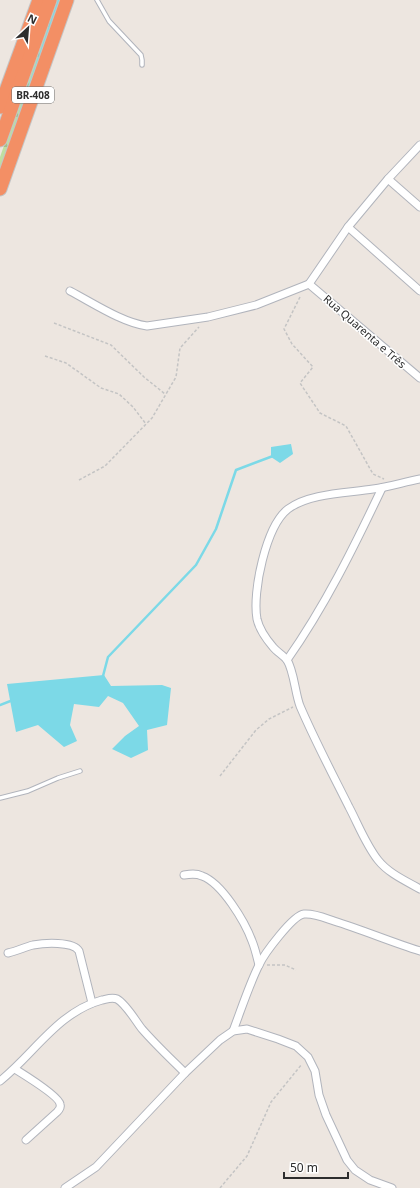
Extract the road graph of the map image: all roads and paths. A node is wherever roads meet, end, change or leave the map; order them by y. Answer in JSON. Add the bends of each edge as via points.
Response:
{"nodes":[{"id":1,"x":39,"y":0,"type":"edge"},
{"id":2,"x":50,"y":0,"type":"edge"},
{"id":3,"x":67,"y":0,"type":"edge"},
{"id":4,"x":97,"y":0,"type":"edge"},
{"id":5,"x":142,"y":65,"type":"dead end"},
{"id":6,"x":0,"y":107,"type":"edge"},
{"id":7,"x":0,"y":140,"type":"edge"},
{"id":8,"x":420,"y":144,"type":"edge"},
{"id":9,"x":388,"y":179,"type":"junction"},
{"id":10,"x":0,"y":189,"type":"edge"},
{"id":11,"x":420,"y":207,"type":"edge"},
{"id":12,"x":348,"y":227,"type":"junction"},
{"id":13,"x":309,"y":284,"type":"junction"},
{"id":14,"x":420,"y":291,"type":"edge"},
{"id":15,"x":70,"y":292,"type":"dead end"},
{"id":16,"x":208,"y":317,"type":"junction"},
{"id":17,"x":54,"y":323,"type":"dead end"},
{"id":18,"x":45,"y":356,"type":"dead end"},
{"id":19,"x":420,"y":378,"type":"edge"},
{"id":20,"x":166,"y":394,"type":"junction"},
{"id":21,"x":146,"y":424,"type":"junction"},
{"id":22,"x":420,"y":479,"type":"edge"},
{"id":23,"x":79,"y":480,"type":"dead end"},
{"id":24,"x":393,"y":484,"type":"junction"},
{"id":25,"x":382,"y":488,"type":"junction"},
{"id":26,"x":287,"y":660,"type":"junction"},
{"id":27,"x":299,"y":704,"type":"junction"},
{"id":28,"x":80,"y":770,"type":"dead end"},
{"id":29,"x":220,"y":776,"type":"dead end"},
{"id":30,"x":0,"y":798,"type":"edge"},
{"id":31,"x":184,"y":875,"type":"dead end"},
{"id":32,"x":420,"y":889,"type":"edge"},
{"id":33,"x":420,"y":951,"type":"edge"},
{"id":34,"x":8,"y":953,"type":"dead end"},
{"id":35,"x":259,"y":965,"type":"junction"},
{"id":36,"x":296,"y":970,"type":"dead end"},
{"id":37,"x":92,"y":1003,"type":"junction"},
{"id":38,"x":234,"y":1030,"type":"junction"},
{"id":39,"x":308,"y":1057,"type":"junction"},
{"id":40,"x":15,"y":1069,"type":"junction"},
{"id":41,"x":185,"y":1073,"type":"junction"},
{"id":42,"x":0,"y":1081,"type":"edge"},
{"id":43,"x":26,"y":1140,"type":"dead end"},
{"id":44,"x":64,"y":1188,"type":"edge"},
{"id":45,"x":220,"y":1188,"type":"edge"},
{"id":46,"x":392,"y":1188,"type":"edge"}],
"edges":[{"from":1,"to":6,"type":"highway"},
{"from":2,"to":7,"type":"highway","number":"BR-408"},
{"from":3,"to":10,"type":"highway","number":"BR-408"},
{"from":4,"to":5,"type":"lane","via":[[109,21],[141,55]]},
{"from":8,"to":9,"type":"street"},
{"from":9,"to":11,"type":"street"},
{"from":9,"to":12,"type":"street"},
{"from":12,"to":13,"type":"street"},
{"from":12,"to":14,"type":"street"},
{"from":13,"to":16,"type":"street","via":[[256,305]]},
{"from":13,"to":19,"type":"street","name":"Rua Quarenta e Três"},
{"from":13,"to":24,"type":"path","via":[[301,294],[284,329],[292,344],[313,367],[300,383],[320,413],[346,426],[373,474]]},
{"from":15,"to":16,"type":"street","via":[[128,321],[147,326]]},
{"from":16,"to":20,"type":"path","via":[[180,348],[176,377]]},
{"from":17,"to":20,"type":"path","via":[[111,345]]},
{"from":18,"to":21,"type":"path","via":[[66,363],[101,388],[119,394]]},
{"from":20,"to":21,"type":"path"},
{"from":21,"to":23,"type":"path","via":[[105,466]]},
{"from":22,"to":24,"type":"street"},
{"from":24,"to":25,"type":"street"},
{"from":25,"to":26,"type":"street","via":[[351,554]]},
{"from":25,"to":26,"type":"street","via":[[332,494],[303,501],[288,509],[279,519],[261,566],[256,596],[257,620],[274,648]]},
{"from":26,"to":27,"type":"street"},
{"from":27,"to":29,"type":"path","via":[[269,719],[256,730]]},
{"from":27,"to":32,"type":"street","via":[[317,744],[378,860],[392,873]]},
{"from":28,"to":30,"type":"lane","via":[[28,792]]},
{"from":31,"to":35,"type":"street","via":[[204,876],[217,886],[234,907],[253,941]]},
{"from":33,"to":35,"type":"street","via":[[352,926],[304,914],[288,924]]},
{"from":34,"to":37,"type":"street","via":[[34,945],[74,946],[79,951]]},
{"from":35,"to":36,"type":"path","via":[[285,965]]},
{"from":35,"to":38,"type":"street"},
{"from":37,"to":40,"type":"street","via":[[52,1030]]},
{"from":37,"to":41,"type":"street","via":[[110,998],[122,1002],[143,1030]]},
{"from":38,"to":39,"type":"street","via":[[247,1030],[278,1039],[296,1046]]},
{"from":38,"to":41,"type":"street"},
{"from":39,"to":45,"type":"path","via":[[271,1102],[247,1156]]},
{"from":39,"to":46,"type":"street","via":[[315,1071],[326,1115],[348,1160],[355,1170],[370,1180]]},
{"from":40,"to":42,"type":"street"},
{"from":40,"to":43,"type":"street","via":[[50,1093],[60,1104],[60,1109]]},
{"from":41,"to":44,"type":"street","via":[[96,1166]]}]}
